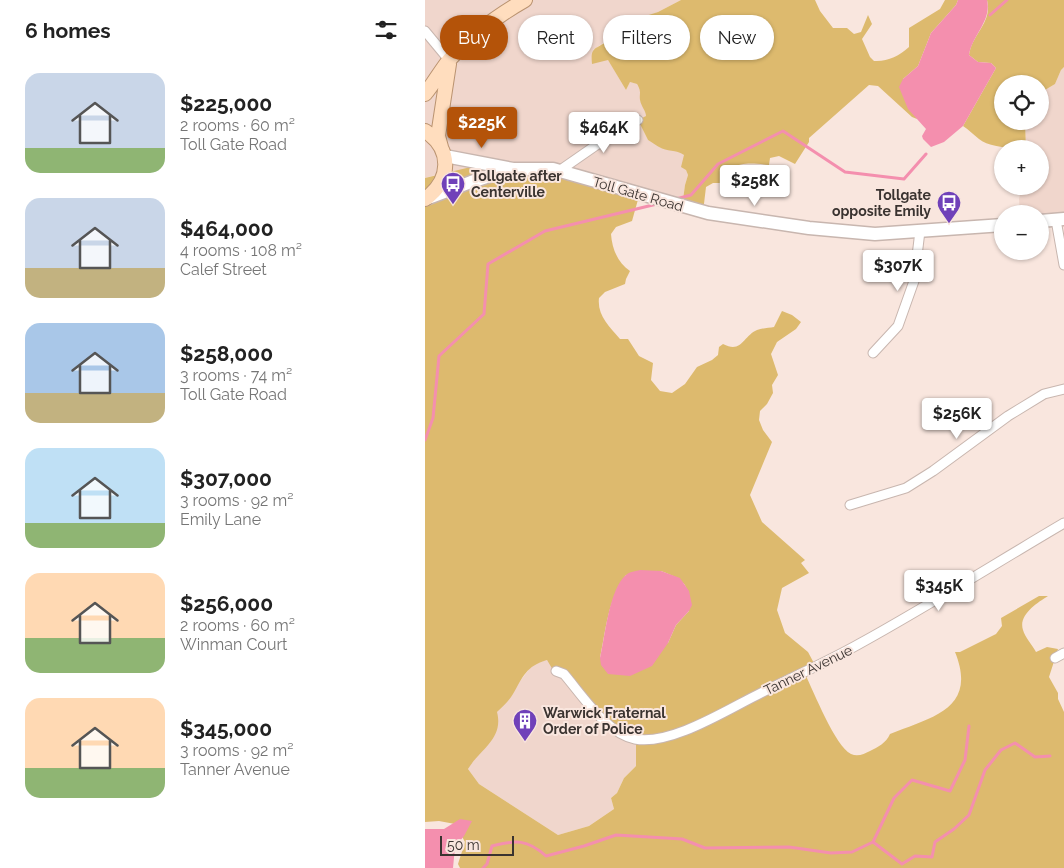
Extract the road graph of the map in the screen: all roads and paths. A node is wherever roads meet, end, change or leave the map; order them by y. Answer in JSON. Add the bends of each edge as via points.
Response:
{"nodes":[{"id":1,"x":525,"y":0,"type":"edge"},
{"id":2,"x":501,"y":15,"type":"edge"},
{"id":3,"x":425,"y":31,"type":"edge"},
{"id":4,"x":440,"y":49,"type":"edge"},
{"id":5,"x":449,"y":60,"type":"joint"},
{"id":6,"x":425,"y":94,"type":"edge"},
{"id":7,"x":638,"y":120,"type":"dead end"},
{"id":8,"x":425,"y":131,"type":"edge"},
{"id":9,"x":443,"y":151,"type":"junction"},
{"id":10,"x":513,"y":169,"type":"junction"},
{"id":11,"x":559,"y":171,"type":"junction"},
{"id":12,"x":425,"y":199,"type":"edge"},
{"id":13,"x":1060,"y":220,"type":"edge"},
{"id":14,"x":994,"y":225,"type":"edge"},
{"id":15,"x":921,"y":231,"type":"junction"},
{"id":16,"x":1064,"y":265,"type":"edge"},
{"id":17,"x":873,"y":353,"type":"dead end"},
{"id":18,"x":1064,"y":389,"type":"edge"},
{"id":19,"x":850,"y":505,"type":"dead end"},
{"id":20,"x":1064,"y":523,"type":"edge"},
{"id":21,"x":1064,"y":652,"type":"edge"},
{"id":22,"x":1055,"y":658,"type":"dead end"},
{"id":23,"x":556,"y":671,"type":"dead end"}],
"edges":[{"from":1,"to":2,"type":"main road"},
{"from":3,"to":4,"type":"street"},
{"from":5,"to":6,"type":"main road"},
{"from":5,"to":9,"type":"main road","via":[[438,136]]},
{"from":7,"to":11,"type":"street"},
{"from":8,"to":9,"type":"main road","via":[[433,136]]},
{"from":9,"to":10,"type":"main road","name":"Toll Gate Road"},
{"from":9,"to":12,"type":"main road","via":[[445,169],[442,182]]},
{"from":10,"to":11,"type":"main road","name":"Toll Gate Road"},
{"from":10,"to":12,"type":"main road","name":"Toll Gate Road"},
{"from":11,"to":15,"type":"main road","name":"Toll Gate Road","via":[[722,216],[866,234]]},
{"from":13,"to":16,"type":"street"},
{"from":14,"to":15,"type":"main road","name":"Toll Gate Road"},
{"from":15,"to":17,"type":"street","via":[[914,281],[898,326]]},
{"from":18,"to":19,"type":"street","via":[[1044,394],[1008,416],[905,488]]},
{"from":20,"to":23,"type":"street","name":"Tanner Avenue","via":[[858,645],[708,720],[652,741],[633,739],[610,727],[564,674]]},
{"from":21,"to":22,"type":"street"}]}
